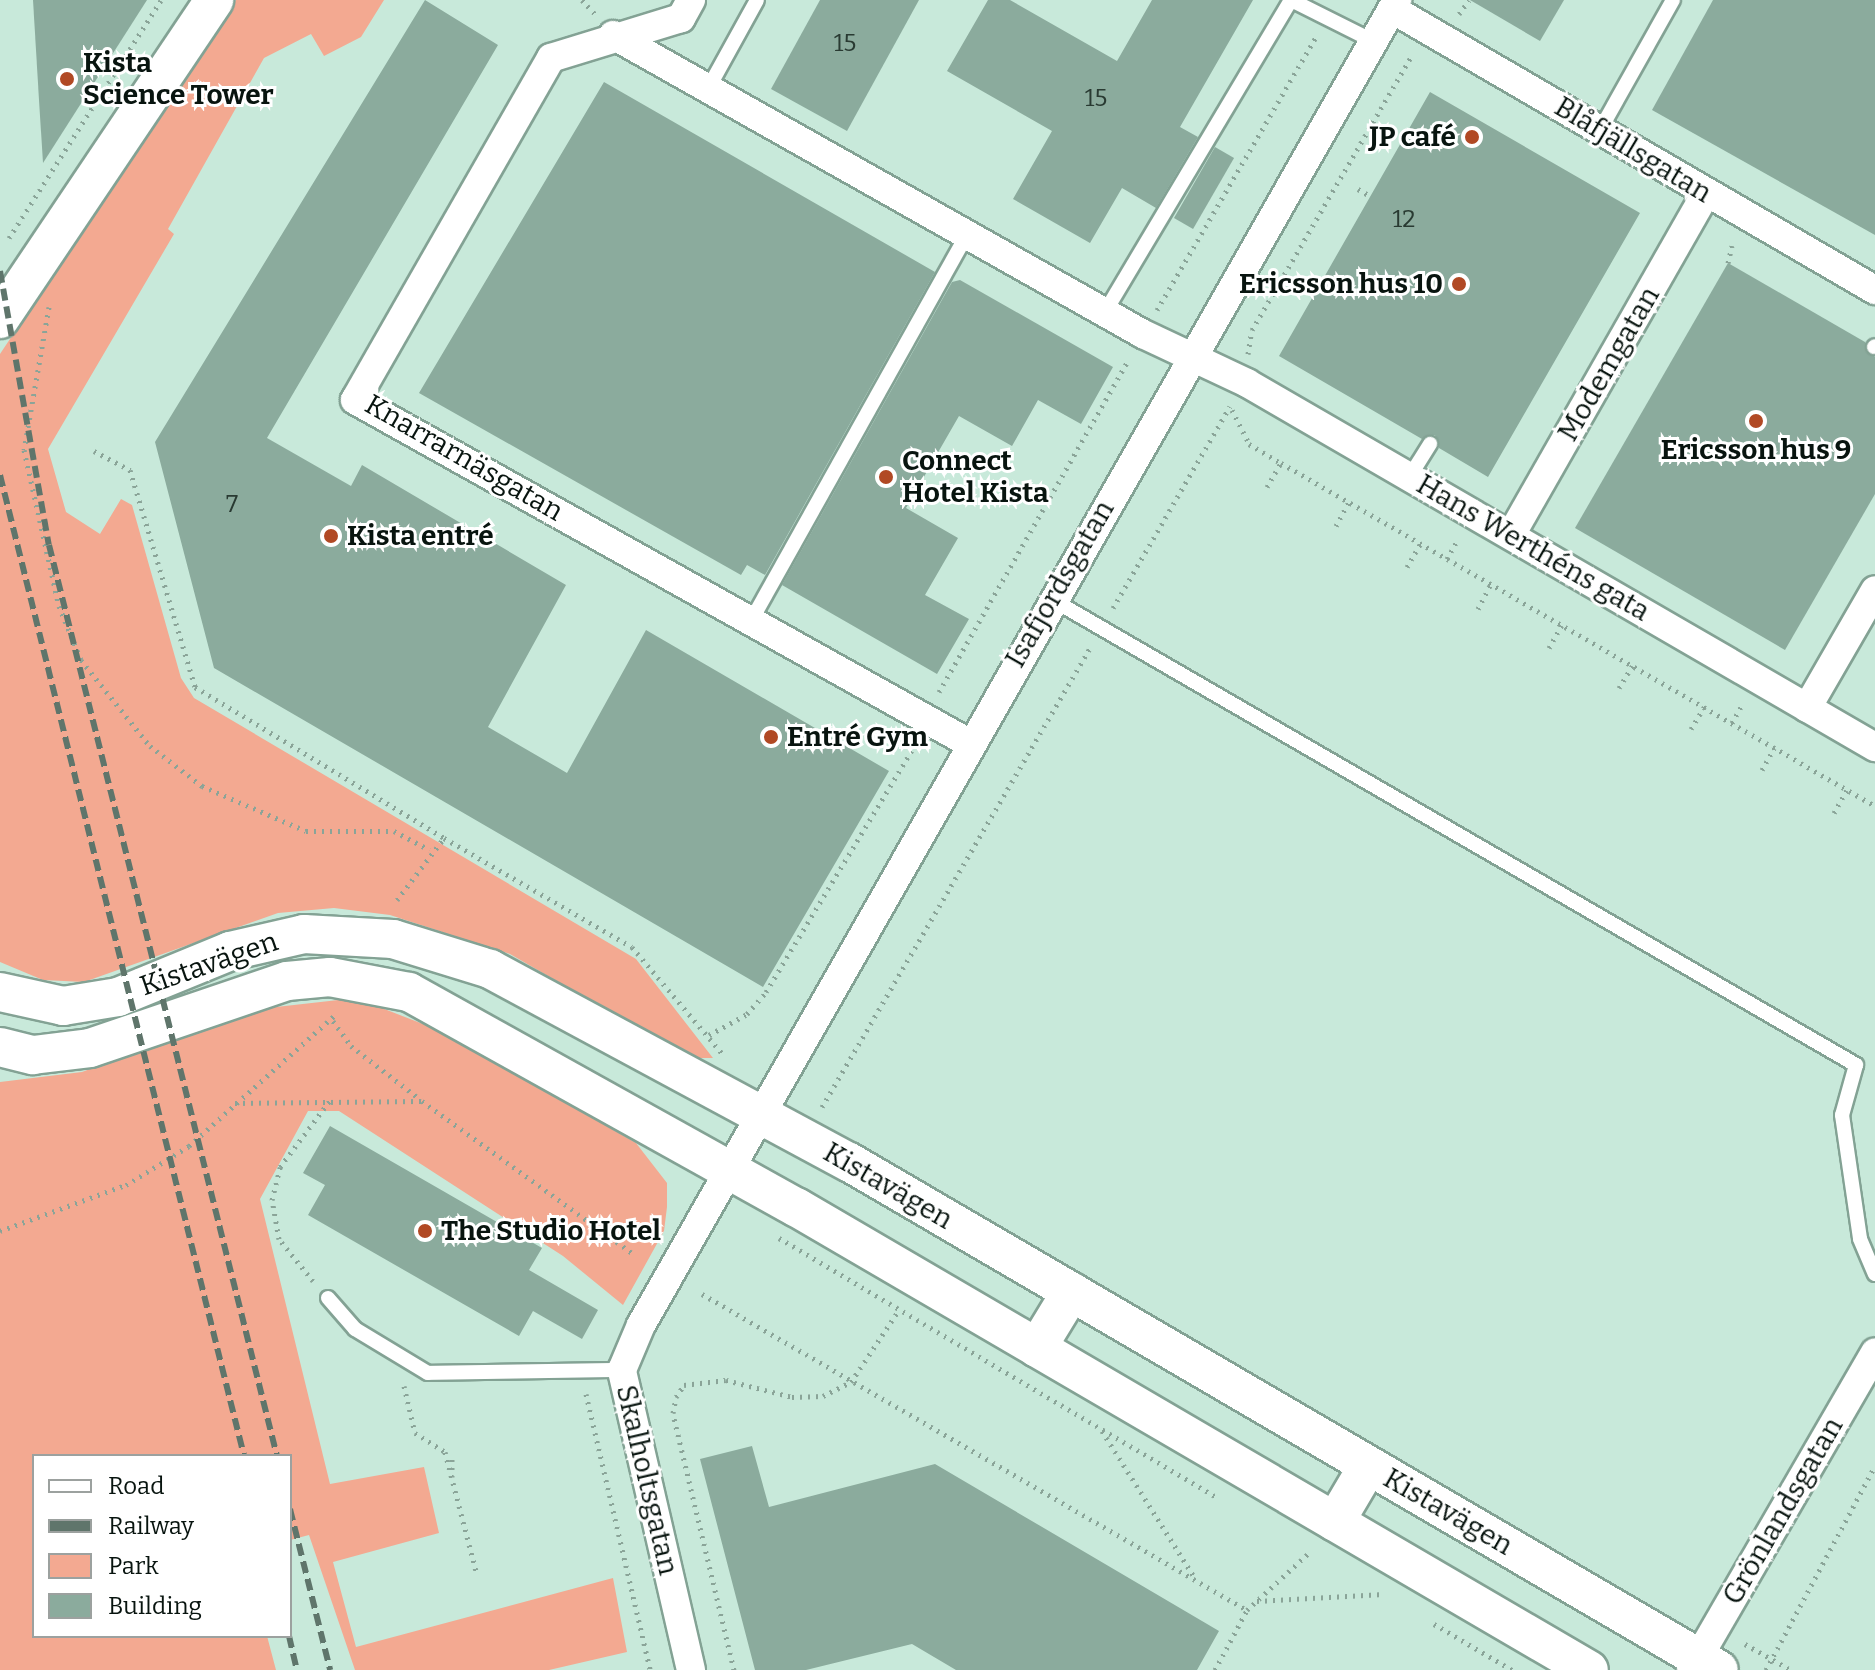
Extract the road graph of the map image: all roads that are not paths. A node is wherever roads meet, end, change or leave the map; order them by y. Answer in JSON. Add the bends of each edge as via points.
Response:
{"nodes":[{"id":1,"x":214,"y":0,"type":"edge"},
{"id":2,"x":691,"y":0,"type":"edge"},
{"id":3,"x":757,"y":0,"type":"edge"},
{"id":4,"x":1673,"y":0,"type":"edge"},
{"id":5,"x":1395,"y":4,"type":"edge"},
{"id":6,"x":613,"y":35,"type":"junction"},
{"id":7,"x":1373,"y":41,"type":"junction"},
{"id":8,"x":709,"y":87,"type":"junction"},
{"id":9,"x":1600,"y":130,"type":"junction"},
{"id":10,"x":1706,"y":193,"type":"junction"},
{"id":11,"x":968,"y":233,"type":"junction"},
{"id":12,"x":1875,"y":290,"type":"edge"},
{"id":13,"x":1105,"y":312,"type":"junction"},
{"id":14,"x":0,"y":319,"type":"edge"},
{"id":15,"x":1188,"y":357,"type":"junction"},
{"id":16,"x":1430,"y":444,"type":"dead end"},
{"id":17,"x":1410,"y":476,"type":"junction"},
{"id":18,"x":1511,"y":535,"type":"junction"},
{"id":19,"x":1875,"y":590,"type":"edge"},
{"id":20,"x":1051,"y":599,"type":"junction"},
{"id":21,"x":751,"y":621,"type":"junction"},
{"id":22,"x":1807,"y":708,"type":"junction"},
{"id":23,"x":969,"y":743,"type":"junction"},
{"id":24,"x":1875,"y":747,"type":"edge"},
{"id":25,"x":0,"y":992,"type":"edge"},
{"id":26,"x":11,"y":1053,"type":"edge"},
{"id":27,"x":765,"y":1098,"type":"junction"},
{"id":28,"x":727,"y":1170,"type":"junction"},
{"id":29,"x":1875,"y":1274,"type":"edge"},
{"id":30,"x":1071,"y":1292,"type":"junction"},
{"id":31,"x":328,"y":1298,"type":"road end"},
{"id":32,"x":1037,"y":1348,"type":"junction"},
{"id":33,"x":1875,"y":1352,"type":"edge"},
{"id":34,"x":622,"y":1370,"type":"junction"},
{"id":35,"x":1368,"y":1466,"type":"junction"},
{"id":36,"x":1335,"y":1522,"type":"junction"},
{"id":37,"x":1706,"y":1656,"type":"edge"},
{"id":38,"x":691,"y":1670,"type":"edge"},
{"id":39,"x":1589,"y":1670,"type":"edge"}],
"edges":[{"from":1,"to":14,"type":"street"},
{"from":2,"to":6,"type":"street","name":"Knarrarnäsgatan","via":[[681,18]]},
{"from":3,"to":8,"type":"lane"},
{"from":4,"to":9,"type":"lane"},
{"from":5,"to":7,"type":"street","name":"Isafjordsgatan"},
{"from":5,"to":9,"type":"street","name":"Blåfjällsgatan","via":[[1434,34]]},
{"from":6,"to":8,"type":"street"},
{"from":6,"to":21,"type":"street","name":"Knarrarnäsgatan","via":[[551,58],[355,400]]},
{"from":7,"to":13,"type":"lane","via":[[1291,0]]},
{"from":7,"to":15,"type":"street","name":"Isafjordsgatan"},
{"from":8,"to":11,"type":"street"},
{"from":9,"to":10,"type":"street","name":"Blåfjällsgatan"},
{"from":10,"to":12,"type":"street","name":"Blåfjällsgatan"},
{"from":10,"to":18,"type":"street","name":"Modemgatan"},
{"from":11,"to":13,"type":"street"},
{"from":11,"to":21,"type":"lane"},
{"from":13,"to":15,"type":"street"},
{"from":15,"to":17,"type":"street","name":"Hans Werthéns gata","via":[[1247,383]]},
{"from":15,"to":20,"type":"street","name":"Isafjordsgatan"},
{"from":16,"to":17,"type":"lane"},
{"from":17,"to":18,"type":"street","name":"Hans Werthéns gata"},
{"from":18,"to":22,"type":"street","name":"Hans Werthéns gata"},
{"from":19,"to":22,"type":"street"},
{"from":20,"to":23,"type":"street","name":"Isafjordsgatan"},
{"from":20,"to":29,"type":"lane","via":[[1856,1065],[1842,1115],[1860,1239]]},
{"from":21,"to":23,"type":"street","name":"Knarrarnäsgatan"},
{"from":22,"to":24,"type":"street","name":"Hans Werthéns gata"},
{"from":23,"to":27,"type":"street","name":"Isafjordsgatan"},
{"from":25,"to":27,"type":"street","name":"Kistavägen","via":[[63,1006],[118,997],[261,942],[304,934],[393,939],[490,969]]},
{"from":26,"to":28,"type":"street","name":"Kistavägen","via":[[137,1034],[258,987],[330,977],[367,982],[448,1011]]},
{"from":27,"to":28,"type":"street","name":"Isafjordsgatan"},
{"from":27,"to":30,"type":"street","name":"Kistavägen"},
{"from":28,"to":32,"type":"street","name":"Kistavägen"},
{"from":28,"to":34,"type":"street","name":"Skalholtsgatan"},
{"from":30,"to":32,"type":"street"},
{"from":30,"to":35,"type":"street","name":"Kistavägen"},
{"from":31,"to":34,"type":"lane","via":[[355,1329],[428,1373]]},
{"from":32,"to":36,"type":"street","name":"Kistavägen"},
{"from":33,"to":37,"type":"street","name":"Grönlandsgatan"},
{"from":34,"to":38,"type":"street","name":"Skalholtsgatan"},
{"from":35,"to":36,"type":"street"},
{"from":35,"to":37,"type":"street","name":"Kistavägen"},
{"from":36,"to":39,"type":"street","name":"Kistavägen"}]}
